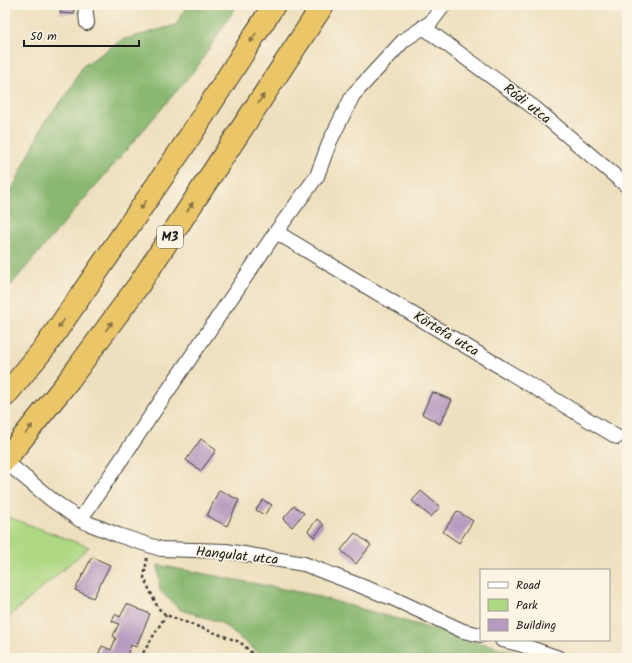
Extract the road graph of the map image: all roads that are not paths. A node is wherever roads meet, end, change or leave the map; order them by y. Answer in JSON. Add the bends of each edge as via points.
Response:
{"nodes":[{"id":1,"x":85,"y":5,"type":"edge"},
{"id":2,"x":274,"y":5,"type":"edge"},
{"id":3,"x":323,"y":5,"type":"edge"},
{"id":4,"x":444,"y":5,"type":"edge"},
{"id":5,"x":87,"y":23,"type":"dead end"},
{"id":6,"x":424,"y":27,"type":"junction"},
{"id":7,"x":627,"y":186,"type":"edge"},
{"id":8,"x":276,"y":232,"type":"junction"},
{"id":9,"x":5,"y":396,"type":"edge"},
{"id":10,"x":617,"y":437,"type":"dead end"},
{"id":11,"x":5,"y":460,"type":"edge"},
{"id":12,"x":80,"y":520,"type":"junction"},
{"id":13,"x":480,"y":635,"type":"edge"},
{"id":14,"x":506,"y":641,"type":"edge"},
{"id":15,"x":559,"y":658,"type":"edge"}],
"edges":[{"from":1,"to":5,"type":"street"},
{"from":2,"to":9,"type":"highway","one_way":true,"via":[[181,150],[46,346]]},
{"from":11,"to":3,"type":"highway","number":"M3","one_way":true,"via":[[69,380],[138,286]]},
{"from":4,"to":6,"type":"street"},
{"from":6,"to":7,"type":"street","name":"Ródi utca","via":[[536,109]]},
{"from":6,"to":8,"type":"street","via":[[403,41],[353,94],[330,141],[317,176]]},
{"from":8,"to":10,"type":"street","name":"Körtefa utca"},
{"from":8,"to":12,"type":"street"},
{"from":11,"to":12,"type":"street","name":"Hangulat utca"},
{"from":12,"to":13,"type":"street","name":"Hangulat utca","via":[[161,550],[226,551],[304,564],[392,598],[463,631]]},
{"from":14,"to":15,"type":"street"}]}
